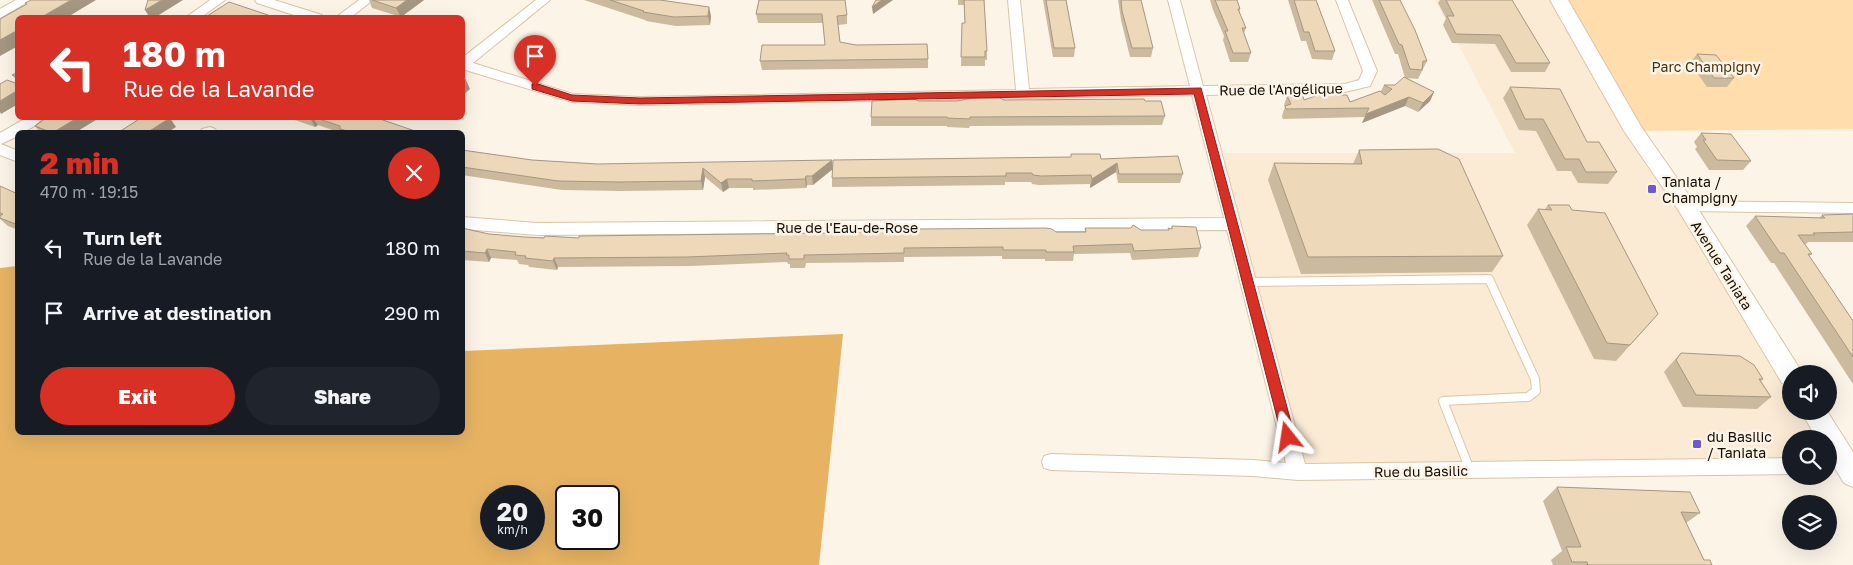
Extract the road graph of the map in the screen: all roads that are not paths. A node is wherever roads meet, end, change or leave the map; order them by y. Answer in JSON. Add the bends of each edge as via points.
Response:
{"nodes":[{"id":1,"x":25,"y":0,"type":"edge"},
{"id":2,"x":218,"y":0,"type":"edge"},
{"id":3,"x":261,"y":0,"type":"edge"},
{"id":4,"x":366,"y":0,"type":"edge"},
{"id":5,"x":544,"y":0,"type":"edge"},
{"id":6,"x":1014,"y":0,"type":"edge"},
{"id":7,"x":1174,"y":0,"type":"edge"},
{"id":8,"x":1342,"y":0,"type":"edge"},
{"id":9,"x":1559,"y":0,"type":"edge"},
{"id":10,"x":0,"y":14,"type":"edge"},
{"id":11,"x":196,"y":15,"type":"edge"},
{"id":12,"x":308,"y":15,"type":"edge"},
{"id":13,"x":345,"y":15,"type":"edge"},
{"id":14,"x":465,"y":62,"type":"edge"},
{"id":15,"x":465,"y":65,"type":"edge"},
{"id":16,"x":1198,"y":91,"type":"junction"},
{"id":17,"x":1023,"y":93,"type":"junction"},
{"id":18,"x":32,"y":120,"type":"edge"},
{"id":19,"x":16,"y":130,"type":"edge"},
{"id":20,"x":15,"y":131,"type":"edge"},
{"id":21,"x":0,"y":140,"type":"edge"},
{"id":22,"x":0,"y":149,"type":"edge"},
{"id":23,"x":15,"y":155,"type":"edge"},
{"id":24,"x":1686,"y":206,"type":"junction"},
{"id":25,"x":1853,"y":208,"type":"edge"},
{"id":26,"x":465,"y":223,"type":"edge"},
{"id":27,"x":1232,"y":224,"type":"junction"},
{"id":28,"x":1247,"y":282,"type":"junction"},
{"id":29,"x":1784,"y":365,"type":"edge"},
{"id":30,"x":1818,"y":420,"type":"edge"},
{"id":31,"x":1051,"y":462,"type":"dead end"},
{"id":32,"x":1782,"y":466,"type":"edge"},
{"id":33,"x":1843,"y":469,"type":"edge"},
{"id":34,"x":1470,"y":470,"type":"junction"},
{"id":35,"x":1298,"y":472,"type":"junction"}],
"edges":[{"from":1,"to":10,"type":"street"},
{"from":2,"to":11,"type":"street"},
{"from":3,"to":12,"type":"street"},
{"from":4,"to":13,"type":"street"},
{"from":5,"to":14,"type":"street"},
{"from":6,"to":17,"type":"street"},
{"from":7,"to":16,"type":"street"},
{"from":8,"to":16,"type":"street","name":"Rue de l'Angélique","via":[[1370,71],[1366,83],[1345,88]]},
{"from":9,"to":24,"type":"main road","name":"Avenue Taniata","via":[[1634,131]]},
{"from":15,"to":17,"type":"street","via":[[572,98],[640,101]]},
{"from":16,"to":17,"type":"street"},
{"from":16,"to":27,"type":"street"},
{"from":18,"to":19,"type":"street"},
{"from":20,"to":21,"type":"street"},
{"from":22,"to":23,"type":"street"},
{"from":24,"to":25,"type":"street"},
{"from":24,"to":29,"type":"main road","name":"Avenue Taniata"},
{"from":26,"to":27,"type":"street","name":"Rue de l'Eau-de-Rose","via":[[537,229]]},
{"from":27,"to":28,"type":"street"},
{"from":28,"to":34,"type":"lane","via":[[1489,279],[1535,379],[1536,391],[1528,397],[1443,401]]},
{"from":28,"to":35,"type":"street"},
{"from":30,"to":33,"type":"main road"},
{"from":31,"to":35,"type":"street","name":"Rue du Basilic"},
{"from":32,"to":34,"type":"street","name":"Rue du Basilic"},
{"from":34,"to":35,"type":"street","name":"Rue du Basilic"}]}
